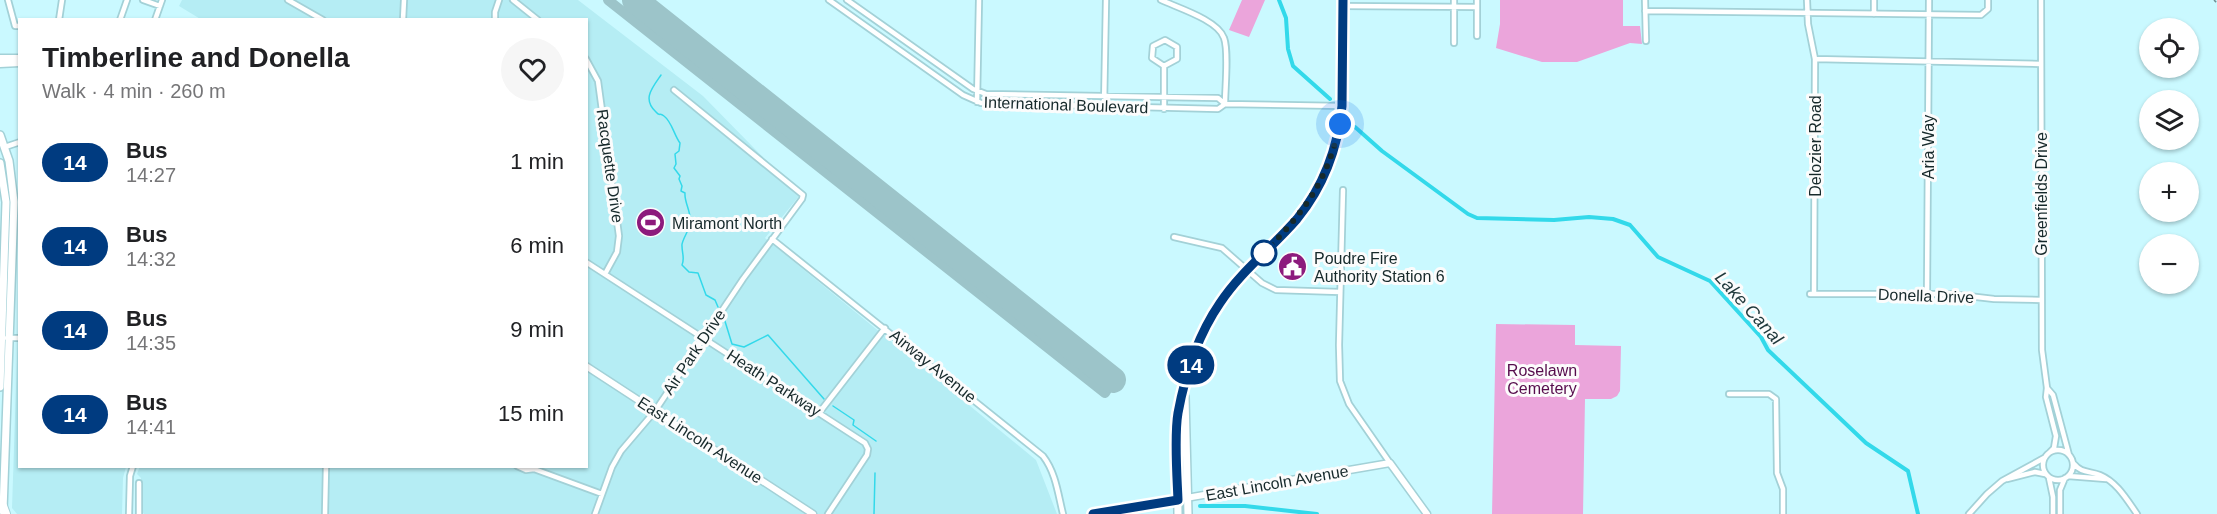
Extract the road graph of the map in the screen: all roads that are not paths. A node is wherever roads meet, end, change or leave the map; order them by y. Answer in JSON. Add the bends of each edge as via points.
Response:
{"nodes":[{"id":1,"x":8,"y":0,"type":"edge"},
{"id":2,"x":62,"y":0,"type":"edge"},
{"id":3,"x":127,"y":0,"type":"edge"},
{"id":4,"x":143,"y":0,"type":"edge"},
{"id":5,"x":288,"y":0,"type":"edge"},
{"id":6,"x":404,"y":0,"type":"edge"},
{"id":7,"x":499,"y":0,"type":"edge"},
{"id":8,"x":513,"y":0,"type":"edge"},
{"id":9,"x":829,"y":0,"type":"edge"},
{"id":10,"x":847,"y":0,"type":"edge"},
{"id":11,"x":979,"y":0,"type":"edge"},
{"id":12,"x":1106,"y":0,"type":"edge"},
{"id":13,"x":1161,"y":0,"type":"edge"},
{"id":14,"x":1409,"y":0,"type":"edge"},
{"id":15,"x":1454,"y":0,"type":"edge"},
{"id":16,"x":1477,"y":0,"type":"edge"},
{"id":17,"x":1645,"y":0,"type":"edge"},
{"id":18,"x":1807,"y":0,"type":"edge"},
{"id":19,"x":1874,"y":0,"type":"edge"},
{"id":20,"x":1929,"y":0,"type":"edge"},
{"id":21,"x":1988,"y":0,"type":"edge"},
{"id":22,"x":2041,"y":0,"type":"edge"},
{"id":23,"x":161,"y":3,"type":"edge"},
{"id":24,"x":1343,"y":3,"type":"edge"},
{"id":25,"x":1409,"y":7,"type":"junction"},
{"id":26,"x":1454,"y":7,"type":"junction"},
{"id":27,"x":1477,"y":7,"type":"junction"},
{"id":28,"x":1645,"y":11,"type":"junction"},
{"id":29,"x":1807,"y":13,"type":"junction"},
{"id":30,"x":1874,"y":14,"type":"junction"},
{"id":31,"x":1929,"y":14,"type":"junction"},
{"id":32,"x":59,"y":18,"type":"edge"},
{"id":33,"x":121,"y":18,"type":"edge"},
{"id":34,"x":156,"y":18,"type":"edge"},
{"id":35,"x":320,"y":18,"type":"edge"},
{"id":36,"x":404,"y":18,"type":"edge"},
{"id":37,"x":495,"y":18,"type":"edge"},
{"id":38,"x":536,"y":18,"type":"edge"},
{"id":39,"x":18,"y":26,"type":"edge"},
{"id":40,"x":1477,"y":36,"type":"dead end"},
{"id":41,"x":1646,"y":41,"type":"dead end"},
{"id":42,"x":1454,"y":43,"type":"dead end"},
{"id":43,"x":0,"y":58,"type":"edge"},
{"id":44,"x":18,"y":58,"type":"edge"},
{"id":45,"x":1815,"y":59,"type":"junction"},
{"id":46,"x":1929,"y":62,"type":"junction"},
{"id":47,"x":18,"y":63,"type":"edge"},
{"id":48,"x":588,"y":63,"type":"edge"},
{"id":49,"x":0,"y":64,"type":"edge"},
{"id":50,"x":2040,"y":64,"type":"junction"},
{"id":51,"x":1164,"y":66,"type":"junction"},
{"id":52,"x":674,"y":90,"type":"dead end"},
{"id":53,"x":978,"y":90,"type":"junction"},
{"id":54,"x":1105,"y":96,"type":"junction"},
{"id":55,"x":1164,"y":97,"type":"junction"},
{"id":56,"x":977,"y":102,"type":"junction"},
{"id":57,"x":1225,"y":104,"type":"junction"},
{"id":58,"x":1342,"y":106,"type":"junction"},
{"id":59,"x":1104,"y":107,"type":"junction"},
{"id":60,"x":1164,"y":109,"type":"junction"},
{"id":61,"x":0,"y":135,"type":"edge"},
{"id":62,"x":18,"y":143,"type":"edge"},
{"id":63,"x":5,"y":147,"type":"junction"},
{"id":64,"x":0,"y":163,"type":"edge"},
{"id":65,"x":2,"y":185,"type":"edge"},
{"id":66,"x":1343,"y":190,"type":"dead end"},
{"id":67,"x":1174,"y":237,"type":"dead end"},
{"id":68,"x":772,"y":239,"type":"junction"},
{"id":69,"x":588,"y":263,"type":"edge"},
{"id":70,"x":1248,"y":270,"type":"junction"},
{"id":71,"x":605,"y":274,"type":"junction"},
{"id":72,"x":1340,"y":292,"type":"junction"},
{"id":73,"x":1812,"y":294,"type":"joint"},
{"id":74,"x":1927,"y":294,"type":"junction"},
{"id":75,"x":2041,"y":300,"type":"junction"},
{"id":76,"x":885,"y":328,"type":"junction"},
{"id":77,"x":3,"y":337,"type":"edge"},
{"id":78,"x":18,"y":338,"type":"edge"},
{"id":79,"x":704,"y":338,"type":"junction"},
{"id":80,"x":588,"y":367,"type":"edge"},
{"id":81,"x":0,"y":387,"type":"edge"},
{"id":82,"x":2047,"y":388,"type":"junction"},
{"id":83,"x":1184,"y":391,"type":"junction"},
{"id":84,"x":1729,"y":394,"type":"dead end"},
{"id":85,"x":655,"y":411,"type":"junction"},
{"id":86,"x":819,"y":413,"type":"junction"},
{"id":87,"x":2050,"y":452,"type":"junction"},
{"id":88,"x":2069,"y":455,"type":"junction"},
{"id":89,"x":2044,"y":458,"type":"junction"},
{"id":90,"x":1390,"y":463,"type":"junction"},
{"id":91,"x":2073,"y":463,"type":"junction"},
{"id":92,"x":132,"y":468,"type":"edge"},
{"id":93,"x":326,"y":468,"type":"edge"},
{"id":94,"x":533,"y":468,"type":"edge"},
{"id":95,"x":2048,"y":476,"type":"junction"},
{"id":96,"x":2066,"y":477,"type":"junction"},
{"id":97,"x":2007,"y":479,"type":"junction"},
{"id":98,"x":2106,"y":479,"type":"junction"},
{"id":99,"x":140,"y":483,"type":"dead end"},
{"id":100,"x":602,"y":494,"type":"junction"},
{"id":101,"x":1187,"y":498,"type":"junction"},
{"id":102,"x":1178,"y":500,"type":"junction"},
{"id":103,"x":4,"y":511,"type":"edge"},
{"id":104,"x":129,"y":514,"type":"edge"},
{"id":105,"x":139,"y":514,"type":"edge"},
{"id":106,"x":326,"y":514,"type":"edge"},
{"id":107,"x":595,"y":514,"type":"edge"},
{"id":108,"x":813,"y":514,"type":"edge"},
{"id":109,"x":828,"y":514,"type":"edge"},
{"id":110,"x":1063,"y":514,"type":"edge"},
{"id":111,"x":1093,"y":514,"type":"edge"},
{"id":112,"x":1178,"y":514,"type":"edge"},
{"id":113,"x":1188,"y":514,"type":"edge"},
{"id":114,"x":1427,"y":514,"type":"edge"},
{"id":115,"x":1783,"y":514,"type":"edge"},
{"id":116,"x":1969,"y":514,"type":"edge"},
{"id":117,"x":2053,"y":514,"type":"edge"},
{"id":118,"x":2060,"y":514,"type":"edge"},
{"id":119,"x":2137,"y":514,"type":"edge"}],
"edges":[{"from":1,"to":39,"type":"street"},
{"from":2,"to":32,"type":"street"},
{"from":3,"to":33,"type":"street"},
{"from":4,"to":23,"type":"street"},
{"from":5,"to":35,"type":"street"},
{"from":6,"to":36,"type":"street"},
{"from":7,"to":37,"type":"street"},
{"from":8,"to":38,"type":"street"},
{"from":9,"to":56,"type":"street","name":"International Boulevard"},
{"from":10,"to":53,"type":"street","name":"International Boulevard"},
{"from":11,"to":53,"type":"street"},
{"from":12,"to":54,"type":"street"},
{"from":13,"to":57,"type":"street","via":[[1221,31],[1226,42]]},
{"from":14,"to":25,"type":"street"},
{"from":15,"to":26,"type":"street"},
{"from":16,"to":27,"type":"street"},
{"from":17,"to":28,"type":"street"},
{"from":18,"to":29,"type":"street","name":"Delozier Road"},
{"from":19,"to":30,"type":"street"},
{"from":20,"to":31,"type":"street","name":"Aria Way"},
{"from":21,"to":31,"type":"street","via":[[1988,9],[1981,15]]},
{"from":22,"to":50,"type":"street","name":"Greenfields Drive"},
{"from":23,"to":34,"type":"street"},
{"from":24,"to":25,"type":"street"},
{"from":24,"to":58,"type":"main road"},
{"from":25,"to":26,"type":"street"},
{"from":26,"to":27,"type":"street"},
{"from":26,"to":42,"type":"street"},
{"from":27,"to":40,"type":"street"},
{"from":28,"to":29,"type":"street"},
{"from":28,"to":41,"type":"street"},
{"from":29,"to":30,"type":"street"},
{"from":29,"to":45,"type":"street","name":"Delozier Road"},
{"from":30,"to":31,"type":"street"},
{"from":31,"to":46,"type":"street","name":"Aria Way"},
{"from":43,"to":44,"type":"street"},
{"from":45,"to":46,"type":"street"},
{"from":45,"to":73,"type":"street","name":"Delozier Road"},
{"from":46,"to":50,"type":"street"},
{"from":46,"to":74,"type":"street","name":"Aria Way"},
{"from":47,"to":49,"type":"street"},
{"from":48,"to":71,"type":"street","name":"Racquette Drive","via":[[598,81],[619,236],[617,252]]},
{"from":50,"to":75,"type":"street","name":"Greenfields Drive"},
{"from":51,"to":51,"type":"street","via":[[1177,59],[1177,46],[1165,40],[1153,46],[1152,51],[1152,58]]},
{"from":51,"to":55,"type":"street"},
{"from":52,"to":68,"type":"street","name":"Air Park Drive","via":[[803,195]]},
{"from":53,"to":54,"type":"street","name":"International Boulevard","via":[[986,94]]},
{"from":53,"to":56,"type":"street"},
{"from":54,"to":55,"type":"street","name":"International Boulevard"},
{"from":54,"to":59,"type":"street"},
{"from":55,"to":57,"type":"street","name":"International Boulevard","via":[[1218,98]]},
{"from":55,"to":60,"type":"street"},
{"from":56,"to":59,"type":"street","name":"International Boulevard"},
{"from":57,"to":58,"type":"street","name":"International Boulevard"},
{"from":57,"to":60,"type":"street","name":"International Boulevard","via":[[1218,109]]},
{"from":58,"to":70,"type":"main road","via":[[1331,158],[1313,196],[1296,220]]},
{"from":59,"to":60,"type":"street","name":"International Boulevard"},
{"from":61,"to":63,"type":"main road"},
{"from":62,"to":63,"type":"street"},
{"from":63,"to":77,"type":"main road","via":[[14,202]]},
{"from":64,"to":65,"type":"main road"},
{"from":65,"to":77,"type":"main road","via":[[6,202]]},
{"from":66,"to":72,"type":"street"},
{"from":67,"to":70,"type":"street","via":[[1222,248]]},
{"from":68,"to":76,"type":"street","name":"Airway Avenue"},
{"from":68,"to":79,"type":"street","name":"Air Park Drive"},
{"from":69,"to":71,"type":"street","name":"Heath Parkway"},
{"from":70,"to":72,"type":"street","via":[[1276,290]]},
{"from":70,"to":83,"type":"main road","via":[[1207,325]]},
{"from":71,"to":79,"type":"street","name":"Heath Parkway"},
{"from":72,"to":90,"type":"street","via":[[1341,386]]},
{"from":73,"to":74,"type":"street","name":"Donella Drive"},
{"from":74,"to":75,"type":"street","name":"Donella Drive"},
{"from":75,"to":82,"type":"street","name":"Greenfields Drive"},
{"from":76,"to":86,"type":"street"},
{"from":76,"to":110,"type":"street","name":"Airway Avenue","via":[[1043,456],[1053,473]]},
{"from":77,"to":78,"type":"street"},
{"from":77,"to":81,"type":"main road"},
{"from":77,"to":103,"type":"main road"},
{"from":79,"to":85,"type":"street","name":"Air Park Drive"},
{"from":79,"to":86,"type":"street","name":"Heath Parkway"},
{"from":80,"to":85,"type":"street","name":"East Lincoln Avenue"},
{"from":82,"to":87,"type":"street","via":[[2056,436]]},
{"from":82,"to":88,"type":"street","via":[[2053,395]]},
{"from":83,"to":101,"type":"main road"},
{"from":83,"to":102,"type":"main road","via":[[1178,414]]},
{"from":84,"to":115,"type":"street","via":[[1769,394],[1776,399],[1777,473],[1783,489]]},
{"from":85,"to":100,"type":"street","name":"Air Park Drive","via":[[621,451]]},
{"from":85,"to":108,"type":"street","name":"East Lincoln Avenue"},
{"from":86,"to":109,"type":"street","name":"Heath Parkway","via":[[865,443],[868,449]]},
{"from":87,"to":88,"type":"street"},
{"from":87,"to":89,"type":"street"},
{"from":88,"to":91,"type":"street"},
{"from":89,"to":95,"type":"street"},
{"from":89,"to":97,"type":"street"},
{"from":90,"to":101,"type":"street","name":"East Lincoln Avenue"},
{"from":90,"to":114,"type":"street"},
{"from":91,"to":96,"type":"street"},
{"from":91,"to":98,"type":"street","via":[[2080,470]]},
{"from":92,"to":104,"type":"street"},
{"from":93,"to":106,"type":"street"},
{"from":94,"to":100,"type":"street"},
{"from":95,"to":96,"type":"street","via":[[2055,480]]},
{"from":95,"to":97,"type":"street","via":[[2035,472]]},
{"from":95,"to":117,"type":"street"},
{"from":96,"to":98,"type":"street"},
{"from":96,"to":118,"type":"street","via":[[2059,496]]},
{"from":97,"to":116,"type":"street"},
{"from":98,"to":119,"type":"street","via":[[2117,486]]},
{"from":99,"to":105,"type":"street"},
{"from":100,"to":107,"type":"street","name":"Air Park Drive"},
{"from":101,"to":102,"type":"street","name":"East Lincoln Avenue"},
{"from":101,"to":113,"type":"main road"},
{"from":102,"to":111,"type":"street","name":"East Lincoln Avenue"},
{"from":102,"to":112,"type":"main road"}]}
